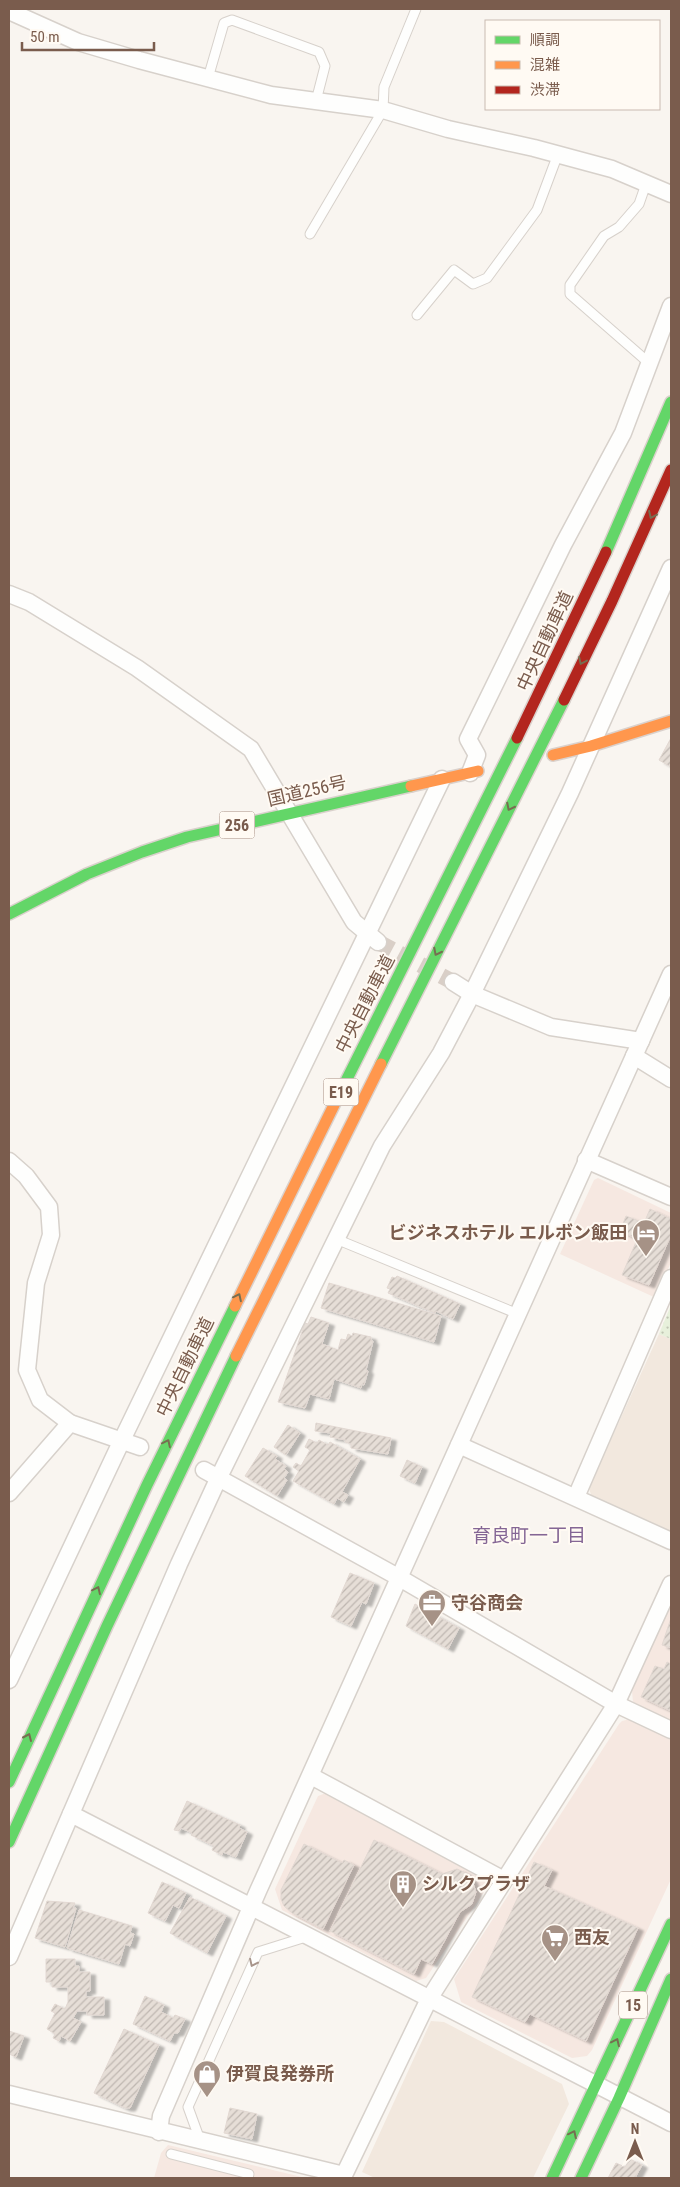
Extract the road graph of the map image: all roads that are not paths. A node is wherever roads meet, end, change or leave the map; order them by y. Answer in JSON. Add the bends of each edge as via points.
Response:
{"nodes":[{"id":1,"x":416,"y":9,"type":"edge"},
{"id":2,"x":9,"y":11,"type":"edge"},
{"id":3,"x":208,"y":78,"type":"junction"},
{"id":4,"x":316,"y":101,"type":"junction"},
{"id":5,"x":383,"y":110,"type":"junction"},
{"id":6,"x":558,"y":154,"type":"junction"},
{"id":7,"x":646,"y":184,"type":"junction"},
{"id":8,"x":671,"y":194,"type":"edge"},
{"id":9,"x":310,"y":234,"type":"dead end"},
{"id":10,"x":671,"y":306,"type":"edge"},
{"id":11,"x":417,"y":314,"type":"dead end"},
{"id":12,"x":649,"y":364,"type":"junction"},
{"id":13,"x":671,"y":402,"type":"edge"},
{"id":14,"x":671,"y":470,"type":"edge"},
{"id":15,"x":671,"y":568,"type":"edge"},
{"id":16,"x":9,"y":594,"type":"edge"},
{"id":17,"x":671,"y":720,"type":"edge"},
{"id":18,"x":591,"y":746,"type":"junction"},
{"id":19,"x":553,"y":755,"type":"dead end"},
{"id":20,"x":474,"y":772,"type":"joint"},
{"id":21,"x":442,"y":779,"type":"junction"},
{"id":22,"x":290,"y":812,"type":"junction"},
{"id":23,"x":9,"y":914,"type":"edge"},
{"id":24,"x":373,"y":936,"type":"junction"},
{"id":25,"x":671,"y":974,"type":"edge"},
{"id":26,"x":453,"y":982,"type":"tunnel mouth"},
{"id":27,"x":472,"y":994,"type":"junction"},
{"id":28,"x":637,"y":1048,"type":"junction"},
{"id":29,"x":671,"y":1079,"type":"edge"},
{"id":30,"x":586,"y":1160,"type":"junction"},
{"id":31,"x":9,"y":1162,"type":"edge"},
{"id":32,"x":671,"y":1197,"type":"edge"},
{"id":33,"x":336,"y":1239,"type":"junction"},
{"id":34,"x":671,"y":1278,"type":"edge"},
{"id":35,"x":518,"y":1314,"type":"junction"},
{"id":36,"x":70,"y":1423,"type":"junction"},
{"id":37,"x":122,"y":1440,"type":"junction"},
{"id":38,"x":459,"y":1445,"type":"junction"},
{"id":39,"x":140,"y":1447,"type":"dead end"},
{"id":40,"x":204,"y":1470,"type":"dead end"},
{"id":41,"x":220,"y":1476,"type":"junction"},
{"id":42,"x":9,"y":1493,"type":"edge"},
{"id":43,"x":576,"y":1497,"type":"junction"},
{"id":44,"x":671,"y":1541,"type":"edge"},
{"id":45,"x":398,"y":1577,"type":"junction"},
{"id":46,"x":671,"y":1584,"type":"edge"},
{"id":47,"x":9,"y":1680,"type":"edge"},
{"id":48,"x":616,"y":1704,"type":"junction"},
{"id":49,"x":671,"y":1730,"type":"edge"},
{"id":50,"x":311,"y":1776,"type":"junction"},
{"id":51,"x":9,"y":1782,"type":"edge"},
{"id":52,"x":71,"y":1814,"type":"junction"},
{"id":53,"x":9,"y":1842,"type":"edge"},
{"id":54,"x":504,"y":1880,"type":"junction"},
{"id":55,"x":252,"y":1906,"type":"junction"},
{"id":56,"x":671,"y":1924,"type":"edge"},
{"id":57,"x":309,"y":1936,"type":"junction"},
{"id":58,"x":9,"y":1957,"type":"edge"},
{"id":59,"x":671,"y":1979,"type":"edge"},
{"id":60,"x":429,"y":1999,"type":"junction"},
{"id":61,"x":596,"y":2086,"type":"junction"},
{"id":62,"x":9,"y":2094,"type":"edge"},
{"id":63,"x":619,"y":2098,"type":"junction"},
{"id":64,"x":671,"y":2123,"type":"edge"},
{"id":65,"x":159,"y":2132,"type":"junction"},
{"id":66,"x":212,"y":2152,"type":"junction"},
{"id":67,"x":171,"y":2154,"type":"dead end"},
{"id":68,"x":248,"y":2178,"type":"edge"},
{"id":69,"x":552,"y":2178,"type":"edge"},
{"id":70,"x":581,"y":2178,"type":"edge"}],
"edges":[{"from":1,"to":5,"type":"lane","via":[[384,88]]},
{"from":2,"to":3,"type":"street","via":[[78,42]]},
{"from":3,"to":4,"type":"street","via":[[271,94]]},
{"from":3,"to":4,"type":"lane","via":[[224,23],[232,20],[319,52],[325,66]]},
{"from":4,"to":5,"type":"street"},
{"from":5,"to":6,"type":"street","via":[[448,129]]},
{"from":5,"to":9,"type":"lane"},
{"from":6,"to":7,"type":"street","via":[[612,169]]},
{"from":6,"to":11,"type":"lane","via":[[537,210],[487,278],[474,284],[454,270]]},
{"from":7,"to":8,"type":"street"},
{"from":7,"to":12,"type":"lane","via":[[639,204],[619,227],[604,236],[570,285],[570,294]]},
{"from":10,"to":12,"type":"street"},
{"from":12,"to":20,"type":"street","via":[[623,433],[563,545],[468,739],[477,755]]},
{"from":51,"to":13,"type":"main road","name":"中央自動車道","number":"E19","one_way":true,"via":[[147,1485],[533,707],[615,532]]},
{"from":14,"to":53,"type":"main road","number":"E19","one_way":true,"via":[[557,713],[162,1506]]},
{"from":15,"to":18,"type":"street"},
{"from":16,"to":22,"type":"street","via":[[29,602],[137,668],[251,749]]},
{"from":17,"to":18,"type":"main road"},
{"from":18,"to":19,"type":"main road"},
{"from":18,"to":27,"type":"street"},
{"from":20,"to":21,"type":"main road","name":"国道256号","number":"256"},
{"from":21,"to":22,"type":"main road","name":"国道256号","number":"256"},
{"from":21,"to":24,"type":"street"},
{"from":22,"to":23,"type":"main road","name":"国道256号","number":"256","via":[[187,837],[142,852],[87,874]]},
{"from":22,"to":24,"type":"street","via":[[354,922]]},
{"from":24,"to":37,"type":"street"},
{"from":25,"to":28,"type":"street"},
{"from":26,"to":27,"type":"street"},
{"from":27,"to":28,"type":"street","via":[[551,1027]]},
{"from":27,"to":33,"type":"street","via":[[441,1053],[382,1146]]},
{"from":28,"to":29,"type":"street"},
{"from":28,"to":30,"type":"street"},
{"from":30,"to":32,"type":"street"},
{"from":30,"to":35,"type":"street"},
{"from":31,"to":36,"type":"street","via":[[26,1176],[49,1207],[51,1235],[36,1283],[27,1370],[40,1400]]},
{"from":33,"to":35,"type":"lane"},
{"from":33,"to":41,"type":"street"},
{"from":34,"to":43,"type":"street"},
{"from":35,"to":38,"type":"street"},
{"from":36,"to":37,"type":"street"},
{"from":36,"to":42,"type":"street"},
{"from":37,"to":39,"type":"street"},
{"from":37,"to":47,"type":"street"},
{"from":38,"to":43,"type":"street"},
{"from":38,"to":45,"type":"street"},
{"from":40,"to":41,"type":"street"},
{"from":41,"to":45,"type":"street"},
{"from":41,"to":52,"type":"street"},
{"from":43,"to":44,"type":"street"},
{"from":45,"to":48,"type":"street"},
{"from":45,"to":50,"type":"street"},
{"from":46,"to":48,"type":"street"},
{"from":48,"to":49,"type":"street"},
{"from":48,"to":54,"type":"street"},
{"from":50,"to":54,"type":"street"},
{"from":50,"to":55,"type":"street"},
{"from":52,"to":55,"type":"street"},
{"from":52,"to":58,"type":"street"},
{"from":54,"to":60,"type":"street"},
{"from":55,"to":57,"type":"street"},
{"from":55,"to":65,"type":"street","via":[[161,2116]]},
{"from":61,"to":56,"type":"main road","number":"15","one_way":true},
{"from":57,"to":60,"type":"street"},
{"from":57,"to":66,"type":"lane","one_way":true,"via":[[258,1952],[188,2107]]},
{"from":59,"to":63,"type":"main road","number":"15"},
{"from":60,"to":61,"type":"street"},
{"from":60,"to":66,"type":"street","via":[[344,2175]]},
{"from":61,"to":63,"type":"street"},
{"from":69,"to":61,"type":"main road","number":"15","one_way":true},
{"from":62,"to":65,"type":"street"},
{"from":63,"to":64,"type":"street"},
{"from":63,"to":70,"type":"main road","number":"15"},
{"from":65,"to":66,"type":"street"},
{"from":66,"to":67,"type":"lane"},
{"from":66,"to":68,"type":"lane","via":[[249,2174]]}]}
